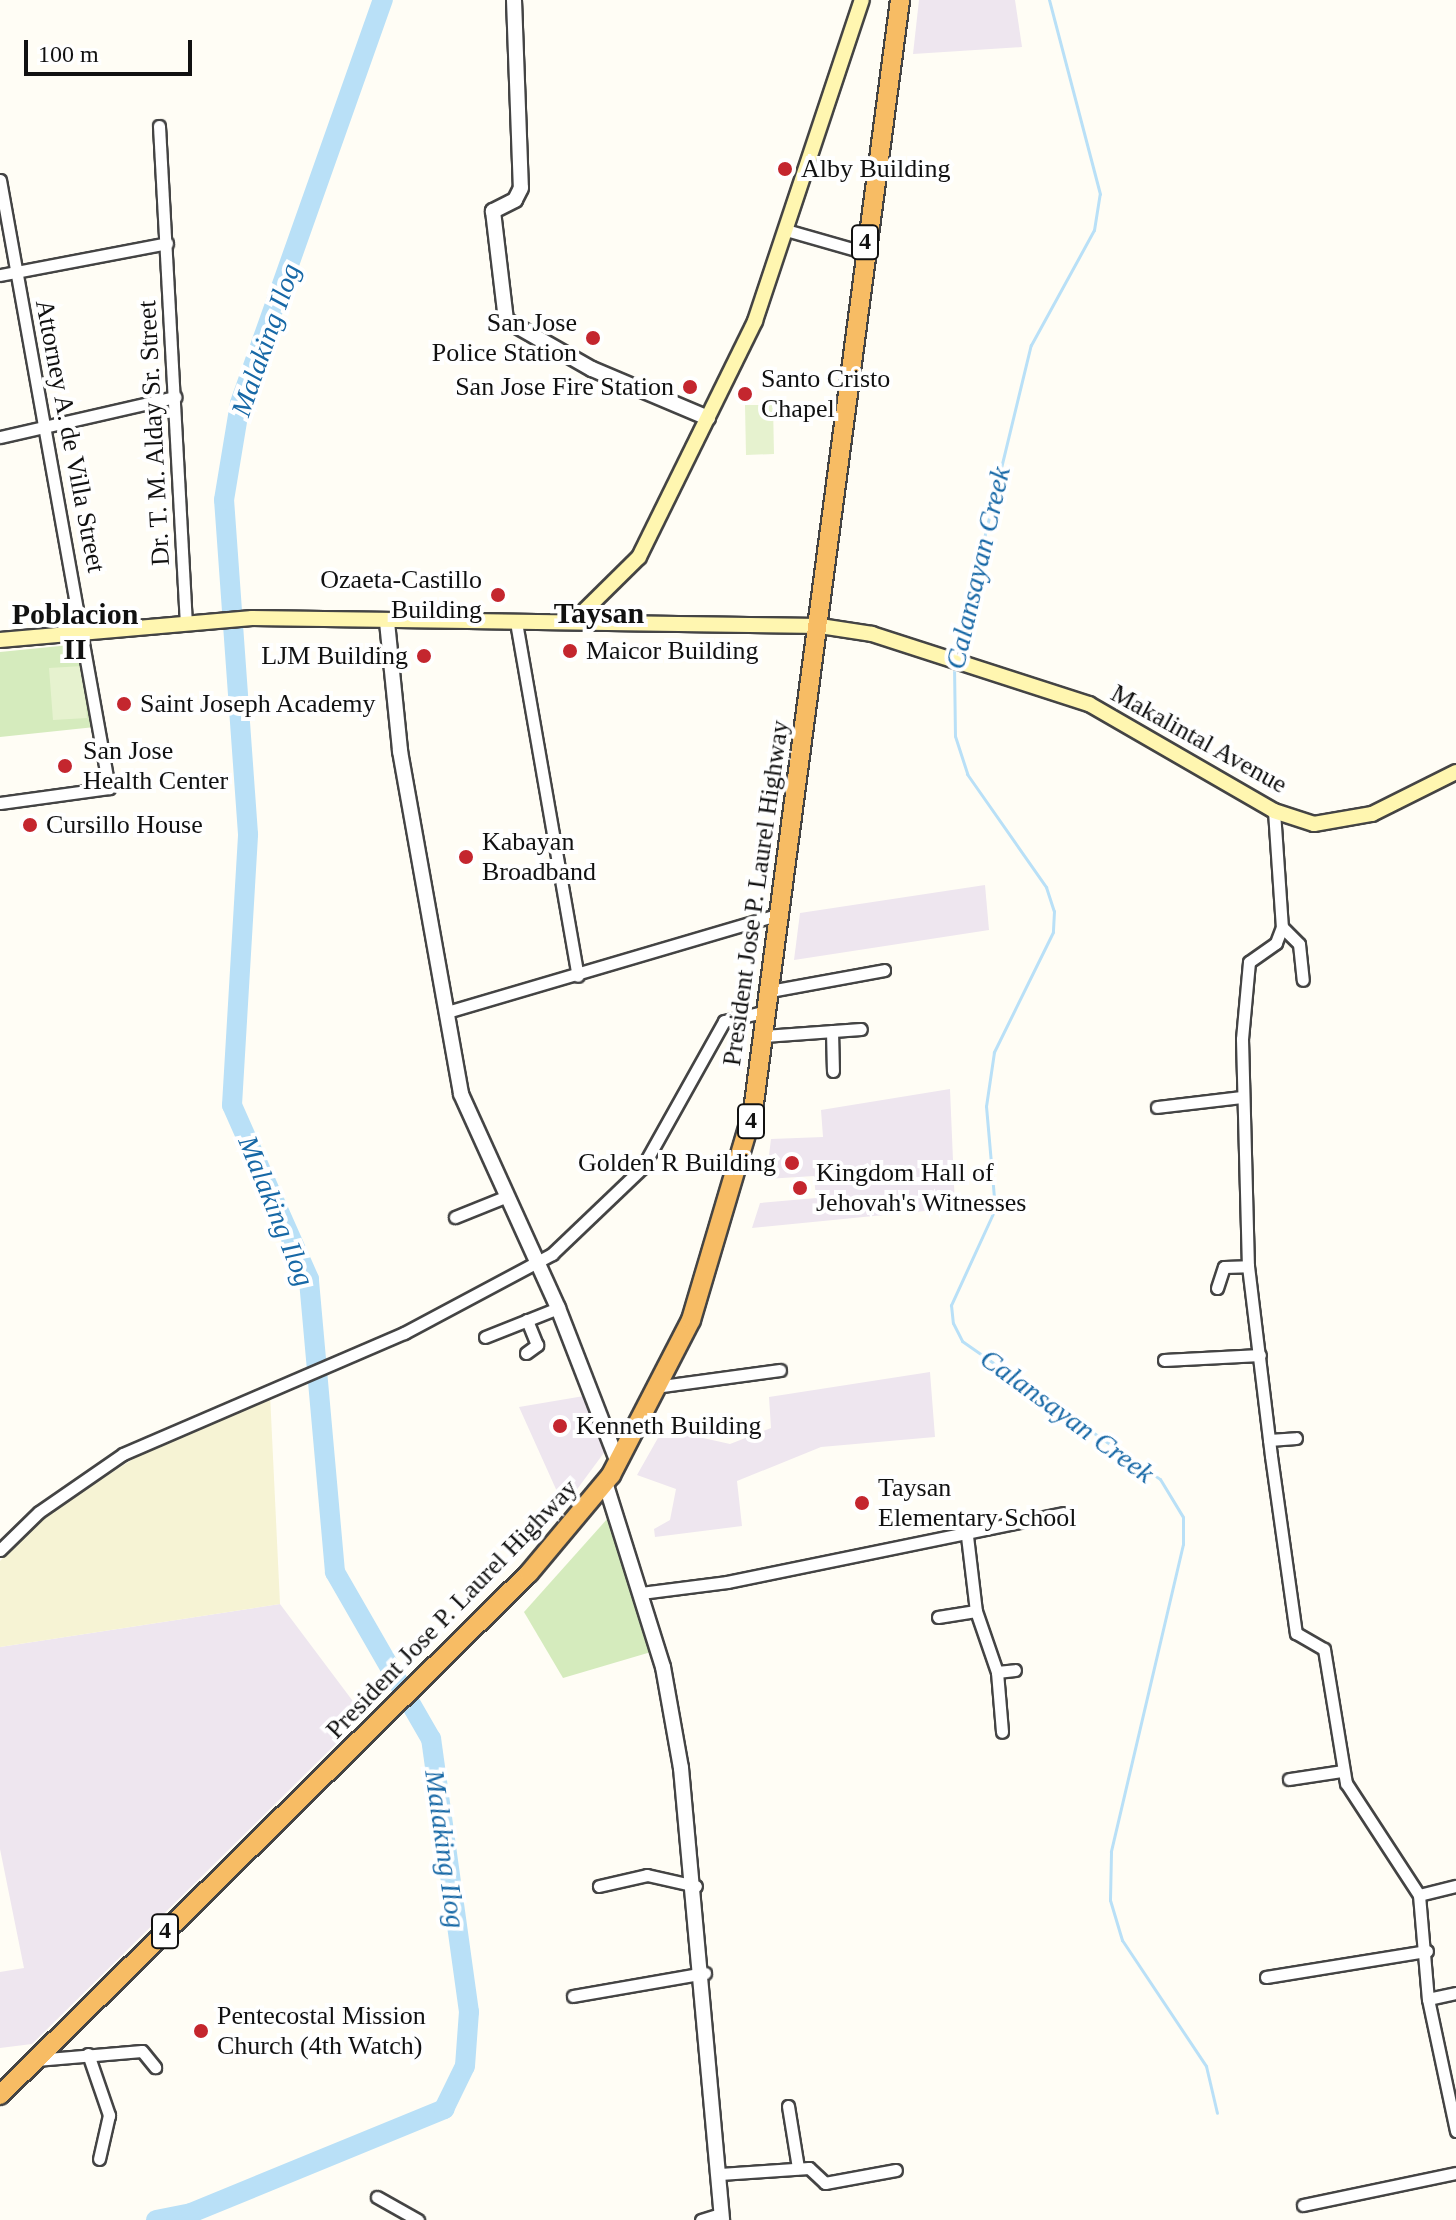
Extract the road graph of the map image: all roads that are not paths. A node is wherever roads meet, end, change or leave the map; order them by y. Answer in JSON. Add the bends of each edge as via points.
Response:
{"nodes":[{"id":1,"x":514,"y":0,"type":"edge"},
{"id":2,"x":862,"y":0,"type":"edge"},
{"id":3,"x":900,"y":0,"type":"edge"},
{"id":4,"x":159,"y":126,"type":"dead end"},
{"id":5,"x":2,"y":182,"type":"edge"},
{"id":6,"x":786,"y":230,"type":"junction"},
{"id":7,"x":167,"y":243,"type":"junction"},
{"id":8,"x":863,"y":252,"type":"junction"},
{"id":9,"x":17,"y":272,"type":"junction"},
{"id":10,"x":0,"y":275,"type":"edge"},
{"id":11,"x":175,"y":397,"type":"junction"},
{"id":12,"x":708,"y":418,"type":"junction"},
{"id":13,"x":47,"y":426,"type":"junction"},
{"id":14,"x":0,"y":437,"type":"edge"},
{"id":15,"x":186,"y":620,"type":"junction"},
{"id":16,"x":574,"y":621,"type":"junction"},
{"id":17,"x":387,"y":622,"type":"junction"},
{"id":18,"x":516,"y":622,"type":"junction"},
{"id":19,"x":820,"y":626,"type":"junction"},
{"id":20,"x":83,"y":628,"type":"junction"},
{"id":21,"x":0,"y":640,"type":"edge"},
{"id":22,"x":1456,"y":772,"type":"edge"},
{"id":23,"x":0,"y":803,"type":"edge"},
{"id":24,"x":1274,"y":811,"type":"junction"},
{"id":25,"x":781,"y":914,"type":"junction"},
{"id":26,"x":1282,"y":927,"type":"junction"},
{"id":27,"x":884,"y":970,"type":"dead end"},
{"id":28,"x":578,"y":976,"type":"junction"},
{"id":29,"x":1303,"y":980,"type":"dead end"},
{"id":30,"x":770,"y":991,"type":"junction"},
{"id":31,"x":767,"y":1011,"type":"junction"},
{"id":32,"x":447,"y":1012,"type":"junction"},
{"id":33,"x":861,"y":1029,"type":"dead end"},
{"id":34,"x":832,"y":1031,"type":"junction"},
{"id":35,"x":764,"y":1036,"type":"junction"},
{"id":36,"x":833,"y":1071,"type":"dead end"},
{"id":37,"x":1242,"y":1097,"type":"junction"},
{"id":38,"x":1157,"y":1107,"type":"dead end"},
{"id":39,"x":505,"y":1197,"type":"junction"},
{"id":40,"x":455,"y":1217,"type":"dead end"},
{"id":41,"x":539,"y":1263,"type":"junction"},
{"id":42,"x":1248,"y":1266,"type":"junction"},
{"id":43,"x":1217,"y":1288,"type":"dead end"},
{"id":44,"x":558,"y":1308,"type":"junction"},
{"id":45,"x":527,"y":1320,"type":"junction"},
{"id":46,"x":485,"y":1337,"type":"dead end"},
{"id":47,"x":526,"y":1353,"type":"dead end"},
{"id":48,"x":1260,"y":1355,"type":"junction"},
{"id":49,"x":1164,"y":1360,"type":"dead end"},
{"id":50,"x":780,"y":1370,"type":"dead end"},
{"id":51,"x":662,"y":1386,"type":"junction"},
{"id":52,"x":1296,"y":1438,"type":"dead end"},
{"id":53,"x":1269,"y":1440,"type":"junction"},
{"id":54,"x":618,"y":1463,"type":"junction"},
{"id":55,"x":605,"y":1482,"type":"junction"},
{"id":56,"x":1063,"y":1513,"type":"dead end"},
{"id":57,"x":967,"y":1536,"type":"junction"},
{"id":58,"x":0,"y":1550,"type":"edge"},
{"id":59,"x":641,"y":1593,"type":"junction"},
{"id":60,"x":976,"y":1611,"type":"junction"},
{"id":61,"x":938,"y":1617,"type":"dead end"},
{"id":62,"x":1015,"y":1670,"type":"dead end"},
{"id":63,"x":997,"y":1672,"type":"junction"},
{"id":64,"x":1002,"y":1732,"type":"dead end"},
{"id":65,"x":1342,"y":1771,"type":"junction"},
{"id":66,"x":1289,"y":1779,"type":"dead end"},
{"id":67,"x":599,"y":1886,"type":"dead end"},
{"id":68,"x":697,"y":1886,"type":"junction"},
{"id":69,"x":1456,"y":1886,"type":"edge"},
{"id":70,"x":1419,"y":1895,"type":"junction"},
{"id":71,"x":1427,"y":1951,"type":"junction"},
{"id":72,"x":705,"y":1973,"type":"junction"},
{"id":73,"x":1266,"y":1977,"type":"dead end"},
{"id":74,"x":1456,"y":1993,"type":"edge"},
{"id":75,"x":573,"y":1996,"type":"dead end"},
{"id":76,"x":1428,"y":1999,"type":"junction"},
{"id":77,"x":88,"y":2054,"type":"junction"},
{"id":78,"x":36,"y":2060,"type":"junction"},
{"id":79,"x":155,"y":2067,"type":"dead end"},
{"id":80,"x":0,"y":2095,"type":"edge"},
{"id":81,"x":788,"y":2106,"type":"dead end"},
{"id":82,"x":1456,"y":2131,"type":"edge"},
{"id":83,"x":99,"y":2159,"type":"dead end"},
{"id":84,"x":798,"y":2168,"type":"junction"},
{"id":85,"x":896,"y":2170,"type":"dead end"},
{"id":86,"x":1456,"y":2173,"type":"edge"},
{"id":87,"x":720,"y":2174,"type":"junction"},
{"id":88,"x":377,"y":2197,"type":"dead end"},
{"id":89,"x":1303,"y":2205,"type":"dead end"},
{"id":90,"x":722,"y":2217,"type":"edge"},
{"id":91,"x":418,"y":2220,"type":"edge"},
{"id":92,"x":701,"y":2220,"type":"edge"}],
"edges":[{"from":1,"to":12,"type":"street","via":[[521,188],[515,200],[493,211],[506,320],[592,369]]},
{"from":2,"to":6,"type":"main road"},
{"from":3,"to":8,"type":"highway","name":"President Jose P. Laurel Highway","number":"4"},
{"from":4,"to":7,"type":"street","name":"Dr. T. M. Alday Sr. Street"},
{"from":5,"to":9,"type":"street","name":"Attorney A. de Villa Street"},
{"from":6,"to":8,"type":"street"},
{"from":6,"to":12,"type":"main road"},
{"from":7,"to":9,"type":"street"},
{"from":7,"to":11,"type":"street","name":"Dr. T. M. Alday Sr. Street"},
{"from":8,"to":19,"type":"highway","name":"President Jose P. Laurel Highway","number":"4"},
{"from":9,"to":10,"type":"street"},
{"from":9,"to":13,"type":"street","name":"Attorney A. de Villa Street"},
{"from":11,"to":13,"type":"street"},
{"from":11,"to":15,"type":"street","name":"Dr. T. M. Alday Sr. Street"},
{"from":12,"to":16,"type":"main road","via":[[639,557]]},
{"from":13,"to":14,"type":"street"},
{"from":13,"to":20,"type":"street","name":"Attorney A. de Villa Street"},
{"from":15,"to":17,"type":"main road","name":"Makalintal Avenue"},
{"from":15,"to":20,"type":"main road","name":"Makalintal Avenue"},
{"from":16,"to":18,"type":"main road","name":"Makalintal Avenue"},
{"from":16,"to":19,"type":"main road","name":"Makalintal Avenue"},
{"from":17,"to":18,"type":"main road","name":"Makalintal Avenue"},
{"from":17,"to":32,"type":"street","via":[[400,751]]},
{"from":18,"to":28,"type":"street"},
{"from":19,"to":24,"type":"main road","name":"Makalintal Avenue","via":[[973,665],[1134,726]]},
{"from":19,"to":25,"type":"highway","name":"President Jose P. Laurel Highway","number":"4"},
{"from":20,"to":21,"type":"main road","name":"Makalintal Avenue"},
{"from":20,"to":23,"type":"street","name":"Attorney A. de Villa Street","via":[[108,791]]},
{"from":22,"to":24,"type":"main road","name":"Makalintal Avenue","via":[[1345,824],[1314,824]]},
{"from":24,"to":26,"type":"street"},
{"from":25,"to":28,"type":"street"},
{"from":25,"to":30,"type":"highway","name":"President Jose P. Laurel Highway","number":"4"},
{"from":26,"to":29,"type":"street","via":[[1299,944]]},
{"from":26,"to":37,"type":"street","via":[[1280,938],[1246,973]]},
{"from":27,"to":30,"type":"street"},
{"from":28,"to":32,"type":"street"},
{"from":30,"to":31,"type":"highway","name":"President Jose P. Laurel Highway","number":"4"},
{"from":31,"to":35,"type":"highway","name":"President Jose P. Laurel Highway","number":"4"},
{"from":31,"to":41,"type":"street","via":[[724,1021],[642,1168],[588,1226]]},
{"from":32,"to":39,"type":"street","via":[[461,1094]]},
{"from":33,"to":34,"type":"street"},
{"from":34,"to":35,"type":"street"},
{"from":34,"to":36,"type":"street"},
{"from":35,"to":51,"type":"highway","name":"President Jose P. Laurel Highway","number":"4","via":[[723,1226]]},
{"from":37,"to":38,"type":"street"},
{"from":37,"to":42,"type":"street"},
{"from":39,"to":40,"type":"street"},
{"from":39,"to":41,"type":"street"},
{"from":41,"to":44,"type":"street"},
{"from":41,"to":58,"type":"street","via":[[375,1346],[123,1454],[39,1512]]},
{"from":42,"to":43,"type":"street","via":[[1224,1267]]},
{"from":42,"to":48,"type":"street"},
{"from":44,"to":45,"type":"street"},
{"from":44,"to":54,"type":"street"},
{"from":45,"to":46,"type":"street"},
{"from":45,"to":47,"type":"street","via":[[537,1345]]},
{"from":48,"to":49,"type":"street"},
{"from":48,"to":53,"type":"street"},
{"from":50,"to":51,"type":"street"},
{"from":51,"to":54,"type":"highway","name":"President Jose P. Laurel Highway","number":"4"},
{"from":52,"to":53,"type":"street"},
{"from":53,"to":65,"type":"street","via":[[1296,1633],[1324,1649]]},
{"from":54,"to":55,"type":"highway","name":"President Jose P. Laurel Highway","number":"4"},
{"from":55,"to":59,"type":"street"},
{"from":55,"to":78,"type":"highway","name":"President Jose P. Laurel Highway","number":"4","via":[[377,1729]]},
{"from":56,"to":57,"type":"street"},
{"from":57,"to":59,"type":"street"},
{"from":57,"to":60,"type":"street"},
{"from":59,"to":68,"type":"street","via":[[671,1706]]},
{"from":60,"to":61,"type":"street"},
{"from":60,"to":63,"type":"street"},
{"from":62,"to":63,"type":"street"},
{"from":63,"to":64,"type":"street"},
{"from":65,"to":66,"type":"street"},
{"from":65,"to":70,"type":"street","via":[[1365,1819]]},
{"from":67,"to":68,"type":"street","via":[[647,1875]]},
{"from":68,"to":72,"type":"street"},
{"from":69,"to":70,"type":"street"},
{"from":70,"to":71,"type":"street"},
{"from":71,"to":73,"type":"street"},
{"from":71,"to":76,"type":"street"},
{"from":72,"to":75,"type":"street"},
{"from":72,"to":87,"type":"street"},
{"from":74,"to":76,"type":"street"},
{"from":76,"to":82,"type":"street"},
{"from":77,"to":78,"type":"street"},
{"from":77,"to":79,"type":"street","via":[[145,2052]]},
{"from":77,"to":83,"type":"street","via":[[109,2115]]},
{"from":78,"to":80,"type":"highway","name":"President Jose P. Laurel Highway","number":"4"},
{"from":81,"to":84,"type":"street"},
{"from":84,"to":85,"type":"street","via":[[825,2183]]},
{"from":84,"to":87,"type":"street"},
{"from":86,"to":89,"type":"street"},
{"from":87,"to":90,"type":"street"},
{"from":88,"to":91,"type":"street"},
{"from":90,"to":92,"type":"street"}]}
